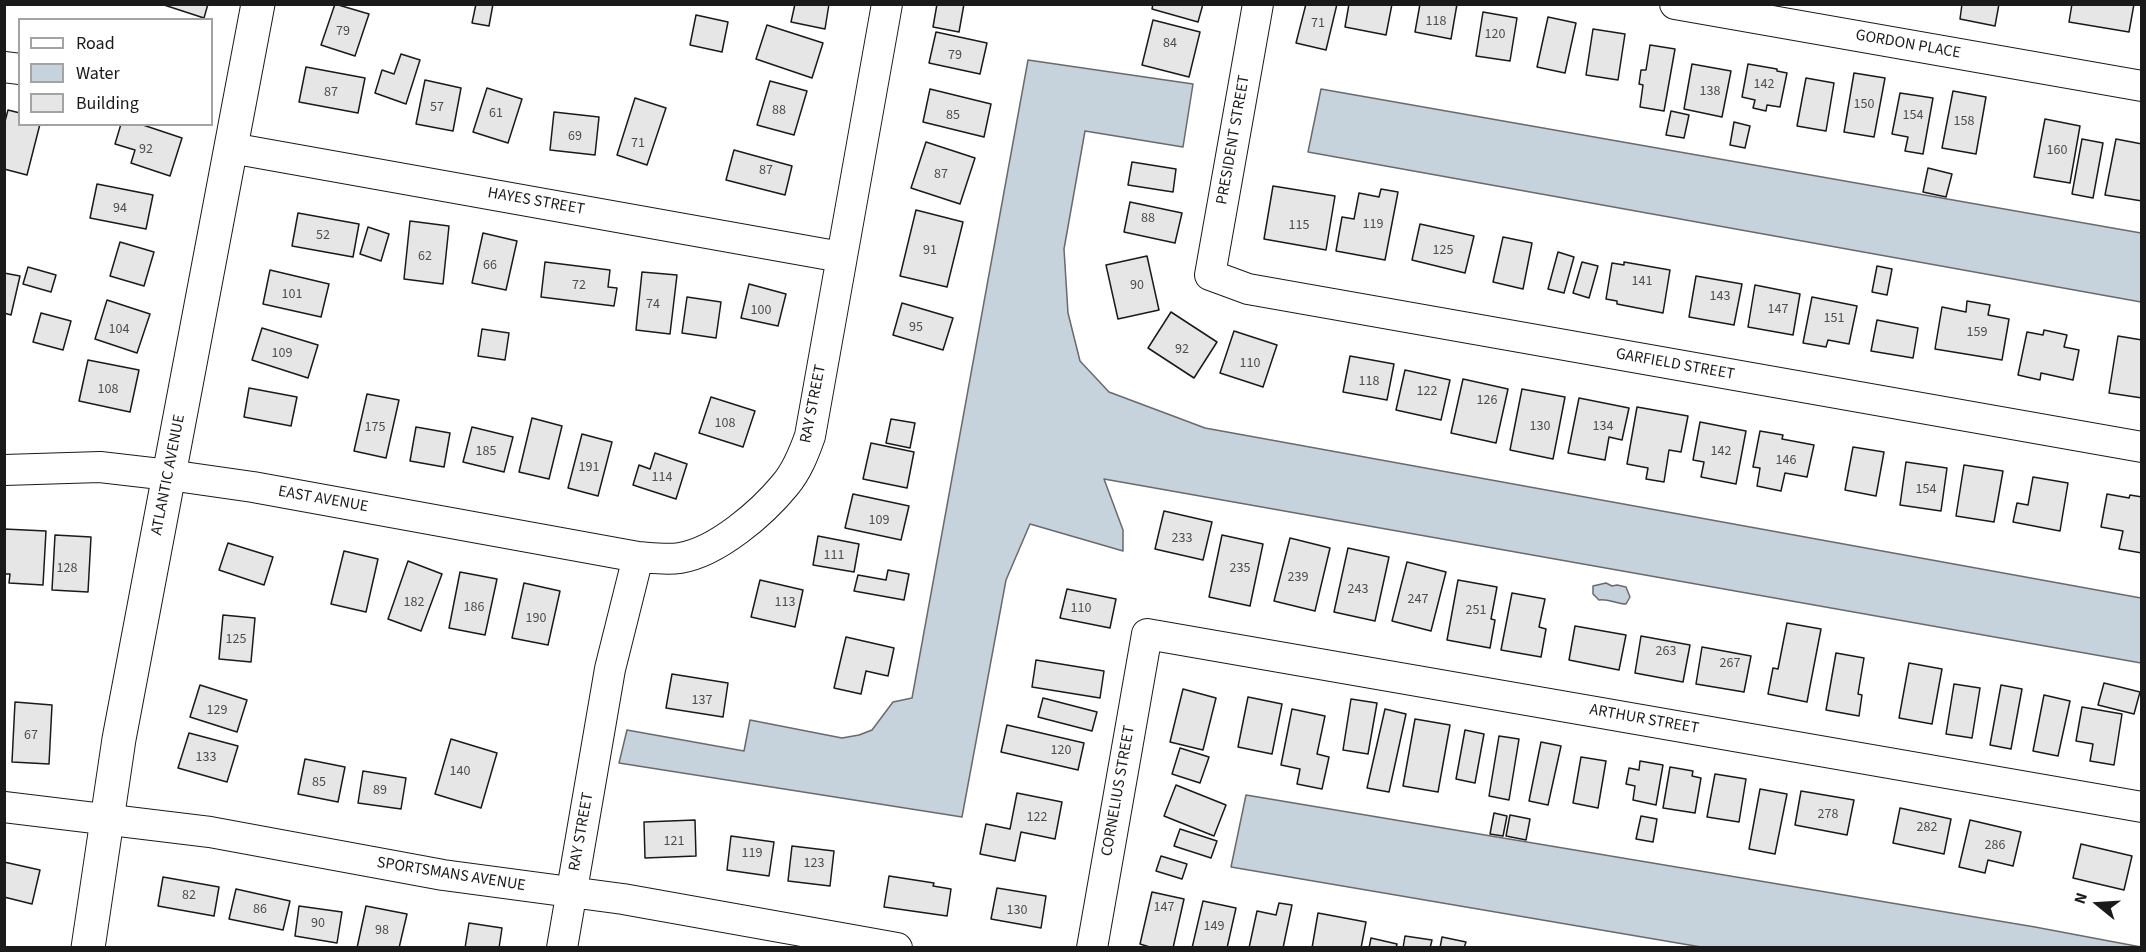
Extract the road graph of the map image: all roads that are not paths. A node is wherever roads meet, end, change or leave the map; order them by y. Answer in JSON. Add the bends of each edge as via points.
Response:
{"nodes":[{"id":1,"x":258,"y":4,"type":"edge"},
{"id":2,"x":887,"y":4,"type":"edge"},
{"id":3,"x":1258,"y":4,"type":"edge"},
{"id":4,"x":1675,"y":4,"type":"edge"},
{"id":5,"x":2142,"y":86,"type":"edge"},
{"id":6,"x":231,"y":148,"type":"junction"},
{"id":7,"x":841,"y":257,"type":"junction"},
{"id":8,"x":1210,"y":275,"type":"joint"},
{"id":9,"x":2142,"y":447,"type":"edge"},
{"id":10,"x":4,"y":470,"type":"edge"},
{"id":11,"x":169,"y":475,"type":"junction"},
{"id":12,"x":638,"y":557,"type":"junction"},
{"id":13,"x":1147,"y":634,"type":"joint"},
{"id":14,"x":4,"y":807,"type":"edge"},
{"id":15,"x":2142,"y":807,"type":"edge"},
{"id":16,"x":107,"y":820,"type":"junction"},
{"id":17,"x":572,"y":894,"type":"junction"},
{"id":18,"x":87,"y":948,"type":"edge"},
{"id":19,"x":562,"y":948,"type":"edge"},
{"id":20,"x":897,"y":948,"type":"edge"},
{"id":21,"x":1092,"y":948,"type":"edge"}],
"edges":[{"from":1,"to":6,"type":"main road","name":"ATLANTIC AVENUE"},
{"from":2,"to":7,"type":"street","name":"RAY STREET"},
{"from":3,"to":8,"type":"street","name":"PRESIDENT STREET"},
{"from":4,"to":5,"type":"street","name":"GORDON PLACE"},
{"from":6,"to":7,"type":"street","name":"HAYES STREET"},
{"from":6,"to":11,"type":"main road","name":"ATLANTIC AVENUE"},
{"from":7,"to":12,"type":"street","name":"RAY STREET","via":[[810,436],[786,484],[759,513],[699,553],[679,558]]},
{"from":8,"to":9,"type":"street","name":"GARFIELD STREET","via":[[1248,289]]},
{"from":10,"to":11,"type":"street","name":"EAST AVENUE","via":[[100,467]]},
{"from":11,"to":12,"type":"street","name":"EAST AVENUE"},
{"from":11,"to":16,"type":"main road","name":"ATLANTIC AVENUE"},
{"from":12,"to":17,"type":"street","name":"RAY STREET","via":[[610,669]]},
{"from":13,"to":15,"type":"street","name":"ARTHUR STREET"},
{"from":13,"to":21,"type":"street","name":"CORNELIUS STREET"},
{"from":14,"to":16,"type":"street","name":"SPORTSMANS AVENUE"},
{"from":16,"to":17,"type":"street","name":"SPORTSMANS AVENUE","via":[[210,832],[443,875]]},
{"from":16,"to":18,"type":"main road","name":"ATLANTIC AVENUE"},
{"from":17,"to":19,"type":"street","name":"RAY STREET"},
{"from":17,"to":20,"type":"street","name":"SPORTSMANS AVENUE","via":[[623,899]]}]}
